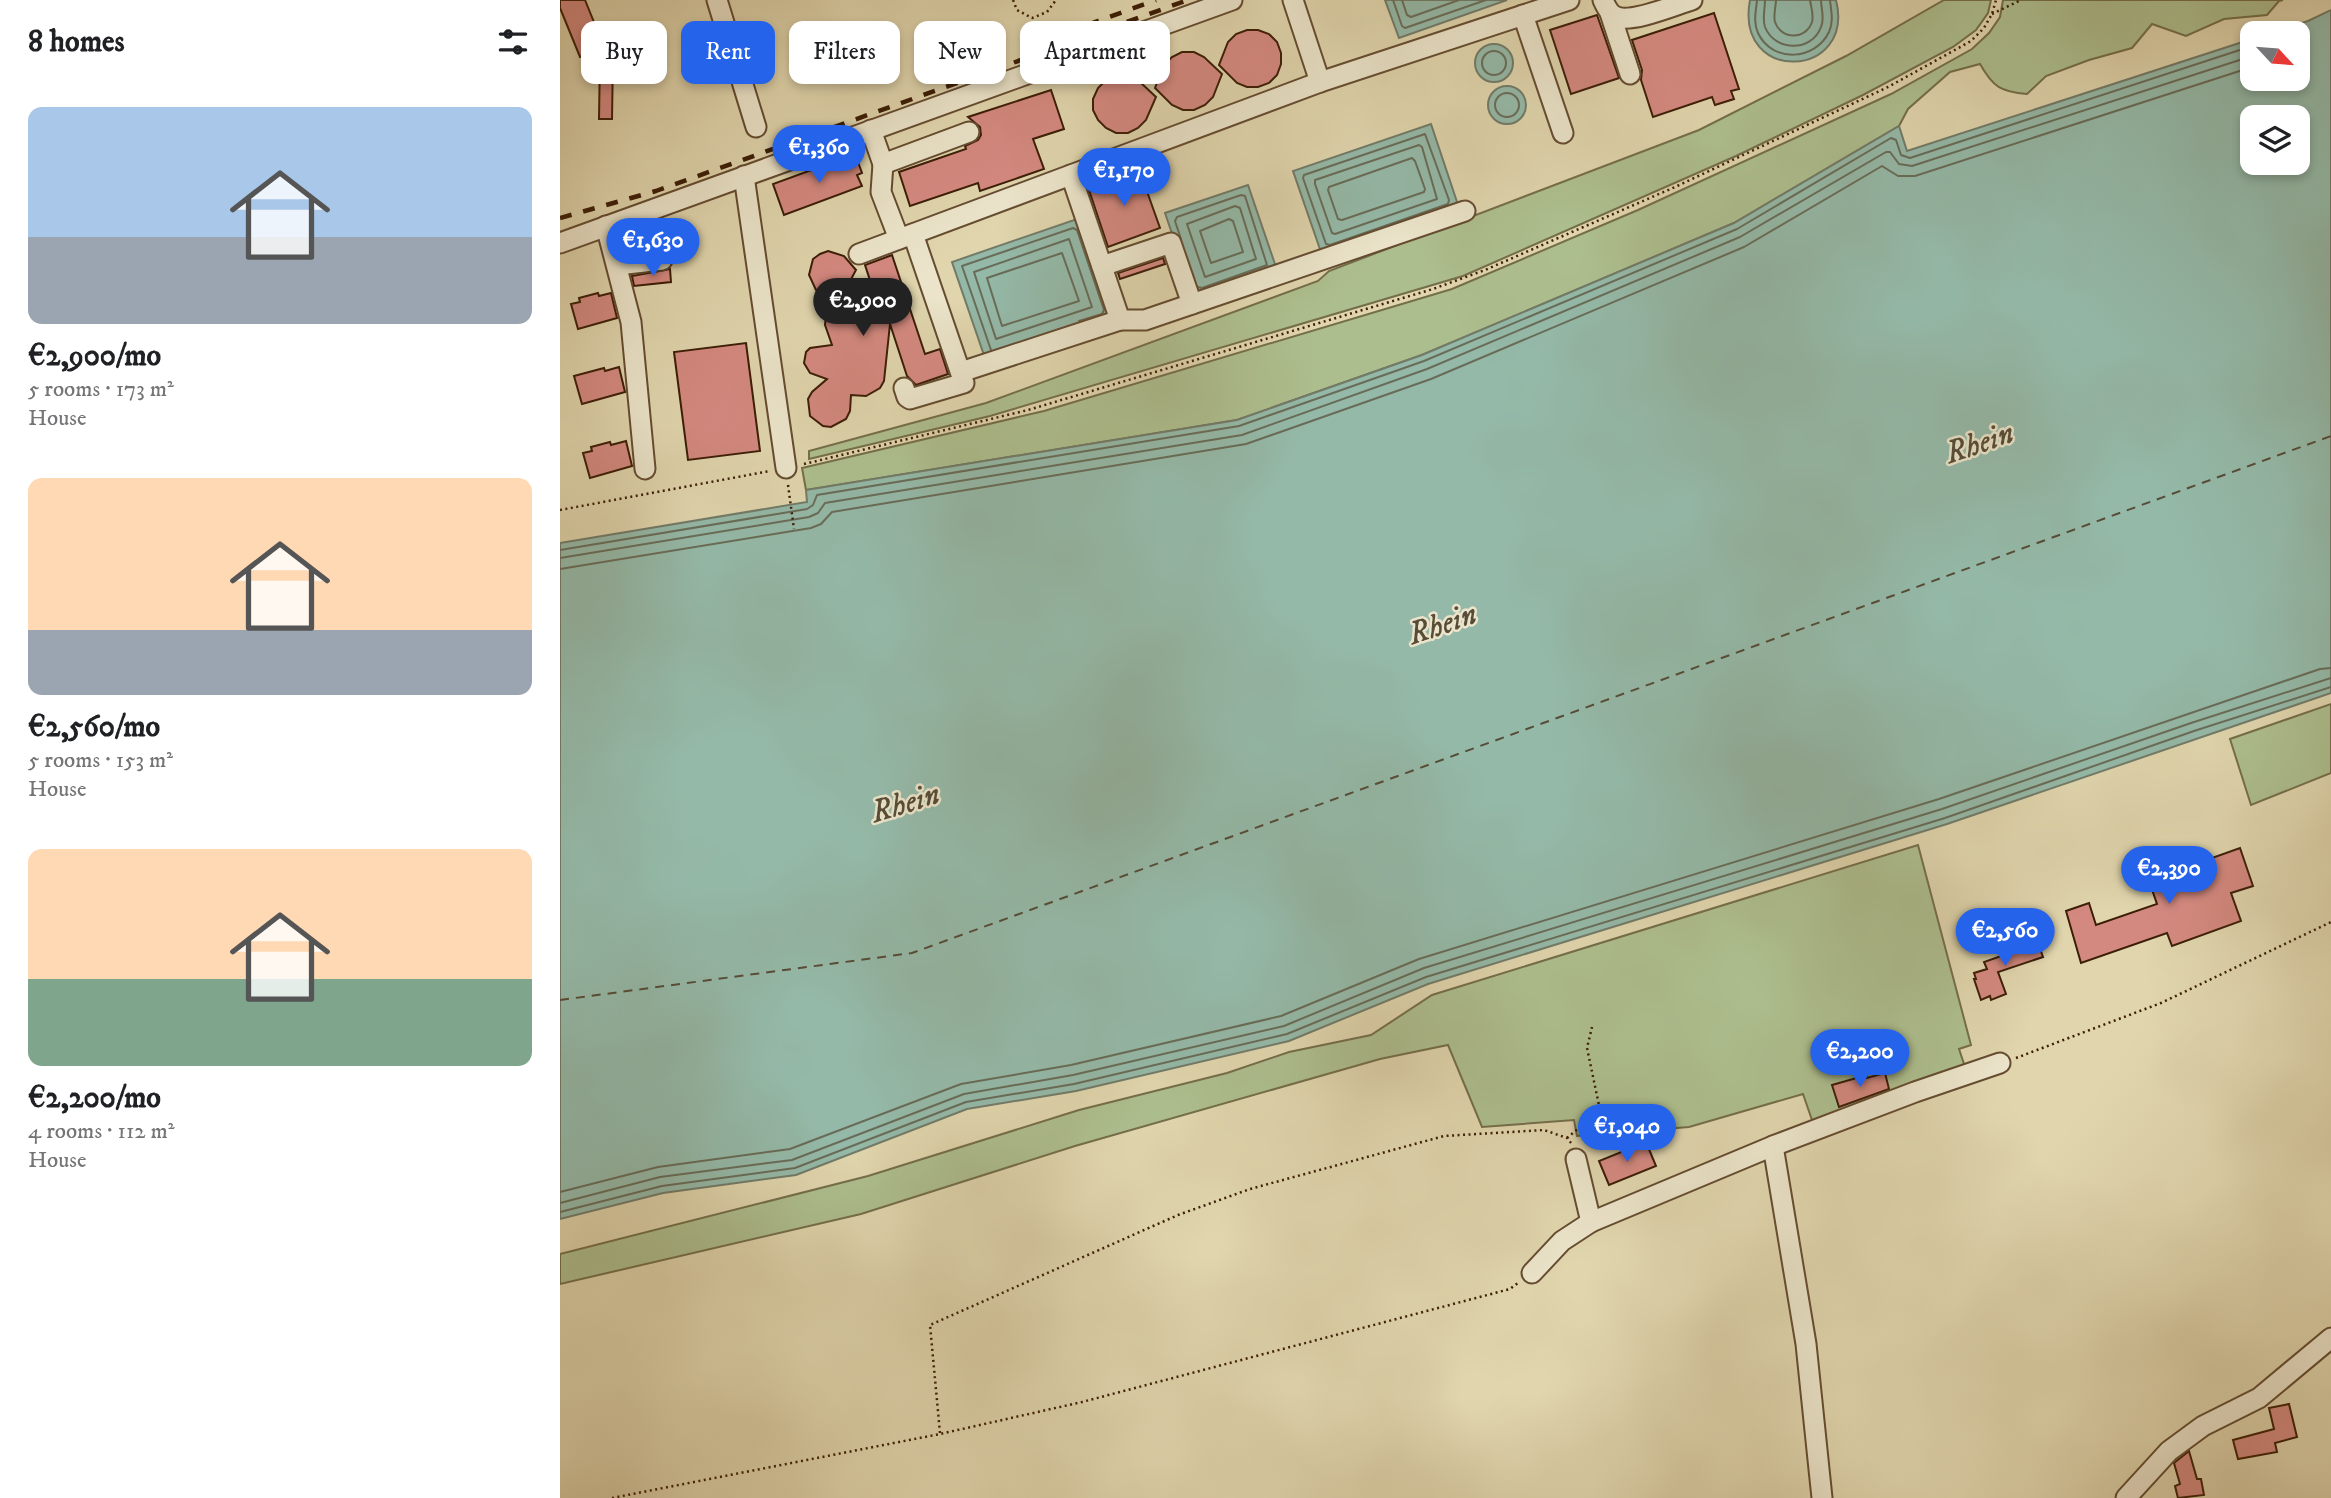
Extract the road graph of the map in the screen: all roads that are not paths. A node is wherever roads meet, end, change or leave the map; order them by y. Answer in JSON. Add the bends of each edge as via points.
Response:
{"nodes":[{"id":1,"x":717,"y":0,"type":"edge"},
{"id":2,"x":1231,"y":0,"type":"edge"},
{"id":3,"x":1293,"y":0,"type":"edge"},
{"id":4,"x":1569,"y":0,"type":"edge"},
{"id":5,"x":1692,"y":0,"type":"edge"},
{"id":6,"x":1607,"y":6,"type":"edge"},
{"id":7,"x":1523,"y":15,"type":"junction"},
{"id":8,"x":1630,"y":74,"type":"dead end"},
{"id":9,"x":1320,"y":82,"type":"junction"},
{"id":10,"x":756,"y":127,"type":"dead end"},
{"id":11,"x":871,"y":130,"type":"junction"},
{"id":12,"x":969,"y":132,"type":"dead end"},
{"id":13,"x":1563,"y":133,"type":"dead end"},
{"id":14,"x":883,"y":163,"type":"junction"},
{"id":15,"x":1071,"y":175,"type":"junction"},
{"id":16,"x":744,"y":176,"type":"junction"},
{"id":17,"x":1465,"y":211,"type":"dead end"},
{"id":18,"x":606,"y":226,"type":"junction"},
{"id":19,"x":906,"y":236,"type":"junction"},
{"id":20,"x":560,"y":243,"type":"edge"},
{"id":21,"x":859,"y":254,"type":"dead end"},
{"id":22,"x":662,"y":260,"type":"dead end"},
{"id":23,"x":617,"y":265,"type":"junction"},
{"id":24,"x":1102,"y":266,"type":"junction"},
{"id":25,"x":1192,"y":304,"type":"junction"},
{"id":26,"x":1119,"y":320,"type":"junction"},
{"id":27,"x":961,"y":372,"type":"junction"},
{"id":28,"x":904,"y":388,"type":"dead end"},
{"id":29,"x":786,"y":468,"type":"road end"},
{"id":30,"x":645,"y":469,"type":"dead end"},
{"id":31,"x":2000,"y":1063,"type":"road end"},
{"id":32,"x":1773,"y":1146,"type":"junction"},
{"id":33,"x":1576,"y":1159,"type":"road end"},
{"id":34,"x":1591,"y":1222,"type":"junction"},
{"id":35,"x":1532,"y":1273,"type":"road end"},
{"id":36,"x":2331,"y":1338,"type":"edge"},
{"id":37,"x":1822,"y":1498,"type":"edge"},
{"id":38,"x":2126,"y":1498,"type":"edge"}],
"edges":[{"from":1,"to":10,"type":"street"},
{"from":2,"to":11,"type":"street"},
{"from":3,"to":9,"type":"street"},
{"from":4,"to":7,"type":"street"},
{"from":5,"to":6,"type":"street","via":[[1629,18],[1616,17]]},
{"from":6,"to":8,"type":"street"},
{"from":7,"to":9,"type":"street"},
{"from":7,"to":13,"type":"street"},
{"from":9,"to":15,"type":"street"},
{"from":11,"to":14,"type":"street"},
{"from":11,"to":16,"type":"street"},
{"from":12,"to":14,"type":"street"},
{"from":14,"to":19,"type":"street","via":[[881,192]]},
{"from":15,"to":19,"type":"street"},
{"from":15,"to":24,"type":"street"},
{"from":16,"to":18,"type":"street"},
{"from":16,"to":29,"type":"street"},
{"from":17,"to":25,"type":"street"},
{"from":18,"to":20,"type":"street"},
{"from":18,"to":23,"type":"street"},
{"from":19,"to":21,"type":"street"},
{"from":19,"to":27,"type":"street"},
{"from":22,"to":23,"type":"street"},
{"from":23,"to":30,"type":"street","via":[[632,322]]},
{"from":24,"to":25,"type":"street","via":[[1171,243]]},
{"from":24,"to":26,"type":"street"},
{"from":25,"to":26,"type":"street","via":[[1145,320]]},
{"from":26,"to":27,"type":"street"},
{"from":27,"to":28,"type":"street","via":[[964,383],[911,399]]},
{"from":31,"to":32,"type":"street"},
{"from":32,"to":34,"type":"street"},
{"from":32,"to":37,"type":"street","via":[[1806,1344]]},
{"from":33,"to":34,"type":"street"},
{"from":34,"to":35,"type":"street","via":[[1562,1241]]},
{"from":36,"to":38,"type":"street","via":[[2259,1398],[2180,1441]]}]}
